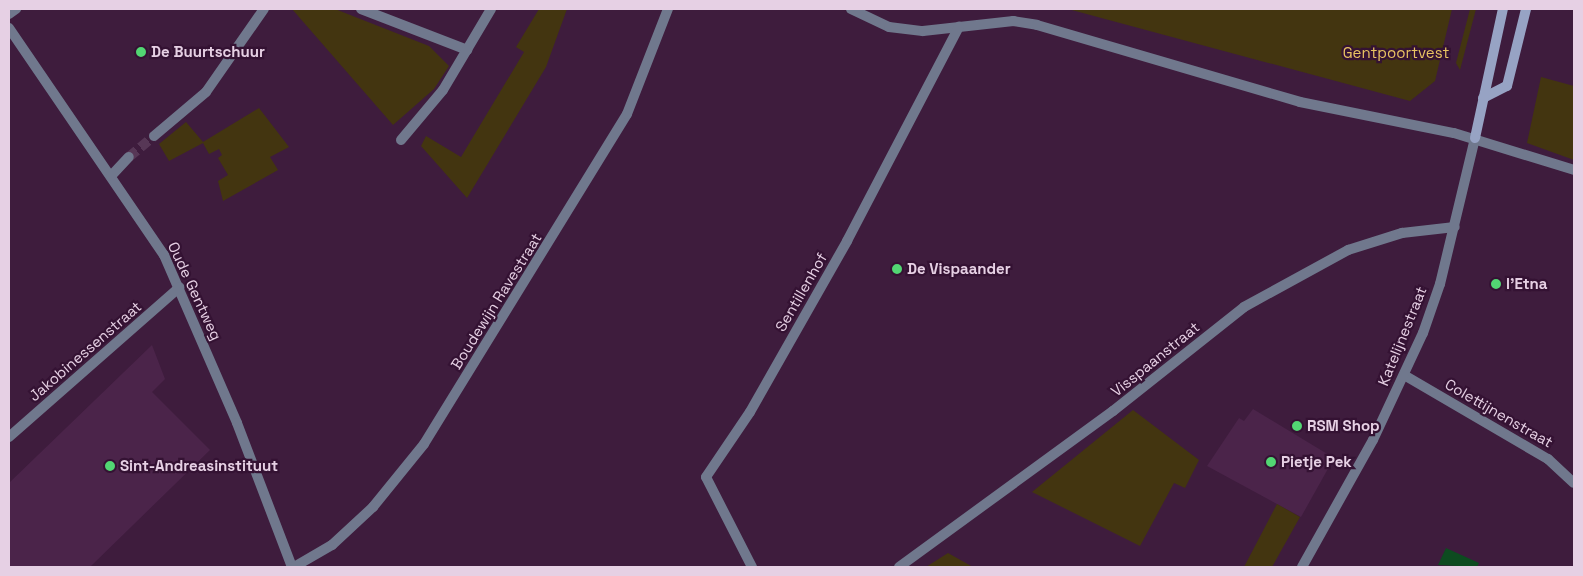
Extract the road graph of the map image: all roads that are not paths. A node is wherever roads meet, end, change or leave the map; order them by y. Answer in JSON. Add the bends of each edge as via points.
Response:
{"nodes":[{"id":1,"x":16,"y":9,"type":"edge"},
{"id":2,"x":264,"y":9,"type":"edge"},
{"id":3,"x":361,"y":9,"type":"edge"},
{"id":4,"x":491,"y":9,"type":"edge"},
{"id":5,"x":668,"y":9,"type":"edge"},
{"id":6,"x":851,"y":9,"type":"edge"},
{"id":7,"x":1503,"y":9,"type":"edge"},
{"id":8,"x":1526,"y":9,"type":"edge"},
{"id":9,"x":9,"y":14,"type":"edge"},
{"id":10,"x":960,"y":27,"type":"junction"},
{"id":11,"x":9,"y":28,"type":"edge"},
{"id":12,"x":468,"y":50,"type":"junction"},
{"id":13,"x":1483,"y":98,"type":"junction"},
{"id":14,"x":154,"y":136,"type":"tunnel mouth"},
{"id":15,"x":1475,"y":138,"type":"junction"},
{"id":16,"x":401,"y":140,"type":"dead end"},
{"id":17,"x":129,"y":157,"type":"tunnel mouth"},
{"id":18,"x":1574,"y":170,"type":"edge"},
{"id":19,"x":111,"y":176,"type":"junction"},
{"id":20,"x":1455,"y":227,"type":"junction"},
{"id":21,"x":180,"y":287,"type":"junction"},
{"id":22,"x":1404,"y":374,"type":"junction"},
{"id":23,"x":9,"y":437,"type":"edge"},
{"id":24,"x":1573,"y":484,"type":"edge"},
{"id":25,"x":293,"y":567,"type":"edge"},
{"id":26,"x":752,"y":567,"type":"edge"},
{"id":27,"x":899,"y":567,"type":"edge"},
{"id":28,"x":1302,"y":567,"type":"edge"}],
"edges":[{"from":1,"to":9,"type":"street"},
{"from":2,"to":14,"type":"street","via":[[206,92]]},
{"from":3,"to":12,"type":"street"},
{"from":4,"to":12,"type":"street"},
{"from":5,"to":25,"type":"street","name":"Boudewijn Ravestraat","via":[[627,114],[424,444],[373,507],[332,545]]},
{"from":6,"to":10,"type":"street","via":[[889,27],[923,31]]},
{"from":7,"to":13,"type":"street","name":"Katelijnestraat"},
{"from":8,"to":13,"type":"street","via":[[1507,86]]},
{"from":10,"to":15,"type":"street","via":[[1013,21],[1037,25],[1300,102]]},
{"from":10,"to":26,"type":"street","name":"Sentillenhof","via":[[847,241],[750,412],[706,477]]},
{"from":11,"to":19,"type":"street","name":"Oude Gentweg"},
{"from":12,"to":16,"type":"street","via":[[443,90]]},
{"from":13,"to":15,"type":"street","name":"Katelijnestraat"},
{"from":15,"to":18,"type":"street"},
{"from":15,"to":20,"type":"street","name":"Katelijnestraat"},
{"from":17,"to":19,"type":"street"},
{"from":19,"to":21,"type":"street","name":"Oude Gentweg"},
{"from":20,"to":22,"type":"street","name":"Katelijnestraat","via":[[1440,284]]},
{"from":20,"to":27,"type":"street","name":"Visspaanstraat","via":[[1402,233],[1348,250],[1244,306],[1113,411]]},
{"from":21,"to":23,"type":"street","name":"Jakobinessenstraat"},
{"from":21,"to":25,"type":"street","name":"Oude Gentweg"},
{"from":22,"to":24,"type":"street","name":"Colettijnenstraat","via":[[1548,458]]},
{"from":22,"to":28,"type":"street","name":"Katelijnestraat"}]}
